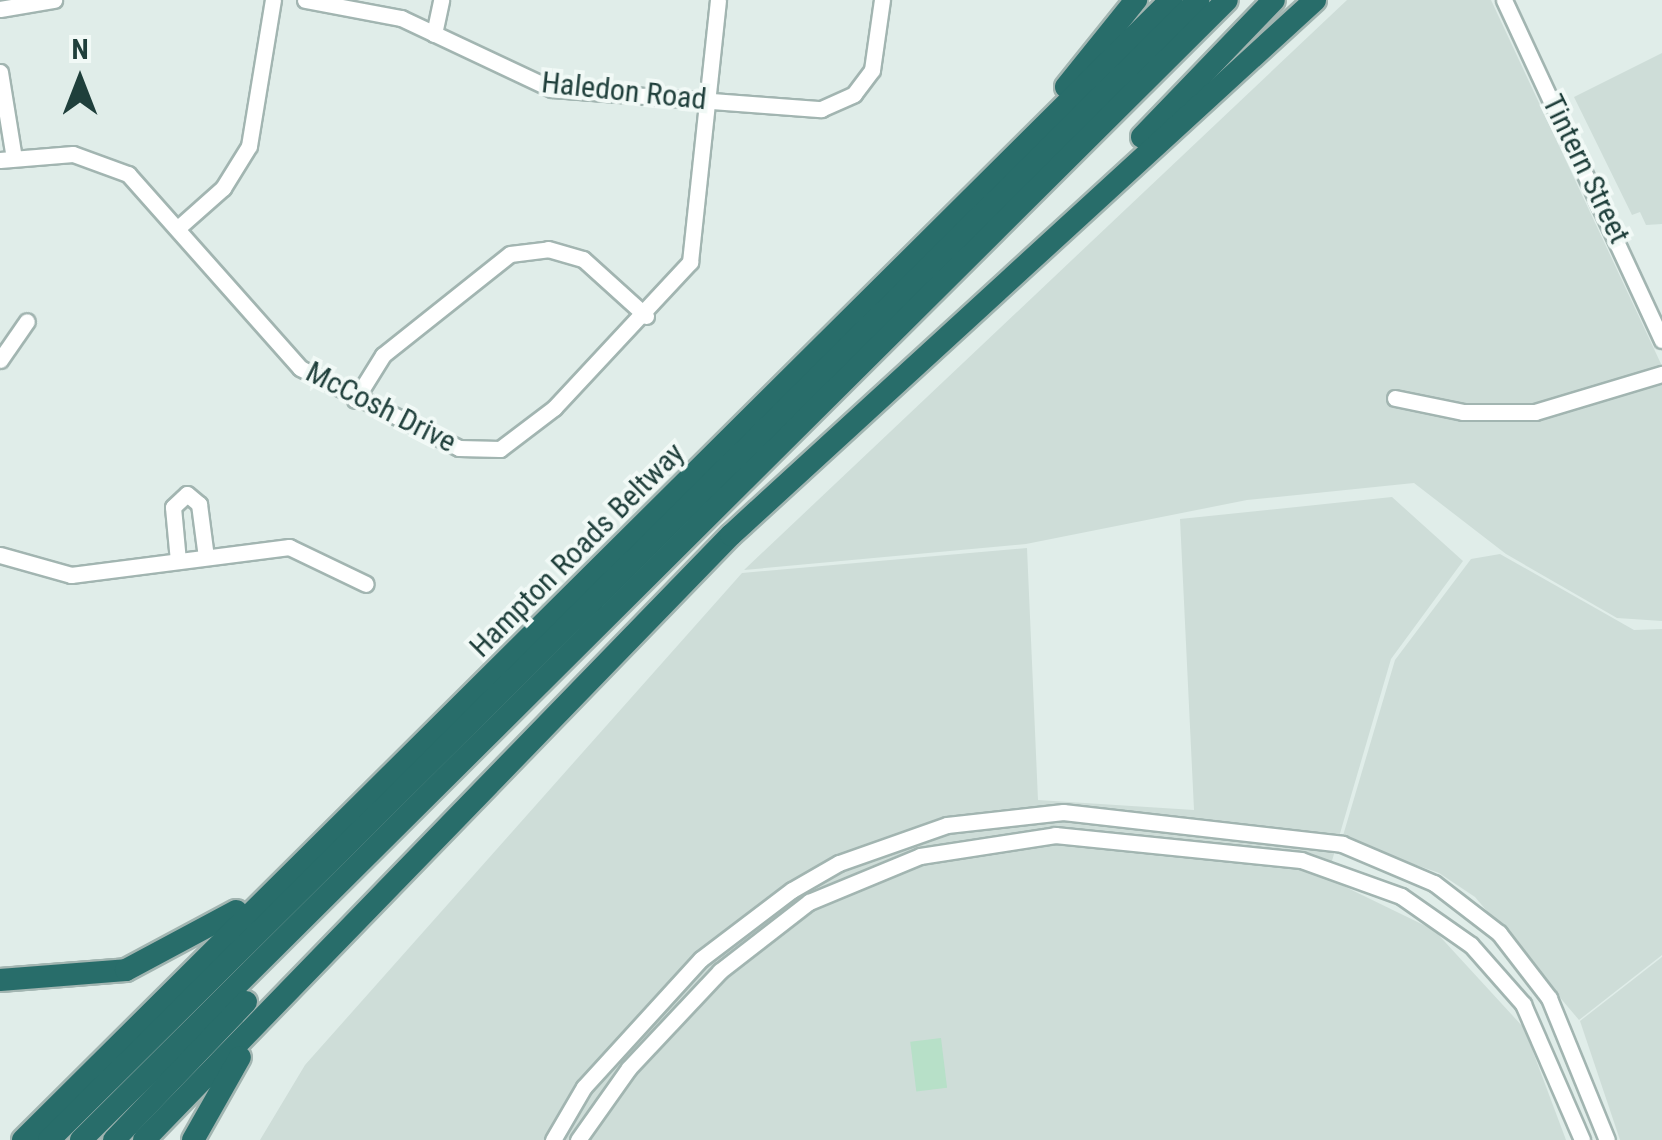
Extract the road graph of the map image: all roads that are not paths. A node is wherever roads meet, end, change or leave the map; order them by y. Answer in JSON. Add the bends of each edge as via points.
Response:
{"nodes":[{"id":1,"x":54,"y":0,"type":"edge"},
{"id":2,"x":273,"y":0,"type":"edge"},
{"id":3,"x":305,"y":0,"type":"edge"},
{"id":4,"x":441,"y":0,"type":"edge"},
{"id":5,"x":718,"y":0,"type":"edge"},
{"id":6,"x":882,"y":0,"type":"edge"},
{"id":7,"x":1136,"y":0,"type":"edge"},
{"id":8,"x":1171,"y":0,"type":"edge"},
{"id":9,"x":1198,"y":0,"type":"edge"},
{"id":10,"x":1227,"y":0,"type":"edge"},
{"id":11,"x":1239,"y":0,"type":"edge"},
{"id":12,"x":1274,"y":0,"type":"edge"},
{"id":13,"x":1316,"y":0,"type":"edge"},
{"id":14,"x":1328,"y":0,"type":"edge"},
{"id":15,"x":1504,"y":0,"type":"edge"},
{"id":16,"x":0,"y":9,"type":"edge"},
{"id":17,"x":1303,"y":24,"type":"dead end"},
{"id":18,"x":434,"y":34,"type":"junction"},
{"id":19,"x":0,"y":72,"type":"edge"},
{"id":20,"x":710,"y":102,"type":"junction"},
{"id":21,"x":7,"y":159,"type":"edge"},
{"id":22,"x":996,"y":175,"type":"junction"},
{"id":23,"x":178,"y":227,"type":"junction"},
{"id":24,"x":1050,"y":234,"type":"junction"},
{"id":25,"x":646,"y":316,"type":"junction"},
{"id":26,"x":27,"y":321,"type":"dead end"},
{"id":27,"x":1662,"y":340,"type":"edge"},
{"id":28,"x":0,"y":360,"type":"edge"},
{"id":29,"x":1662,"y":374,"type":"edge"},
{"id":30,"x":1395,"y":398,"type":"dead end"},
{"id":31,"x":355,"y":400,"type":"junction"},
{"id":32,"x":0,"y":555,"type":"edge"},
{"id":33,"x":206,"y":558,"type":"junction"},
{"id":34,"x":178,"y":561,"type":"junction"},
{"id":35,"x":366,"y":584,"type":"dead end"},
{"id":36,"x":461,"y":708,"type":"junction"},
{"id":37,"x":0,"y":980,"type":"edge"},
{"id":38,"x":262,"y":1015,"type":"junction"},
{"id":39,"x":22,"y":1140,"type":"edge"},
{"id":40,"x":48,"y":1140,"type":"edge"},
{"id":41,"x":82,"y":1140,"type":"edge"},
{"id":42,"x":114,"y":1140,"type":"edge"},
{"id":43,"x":144,"y":1140,"type":"edge"},
{"id":44,"x":194,"y":1140,"type":"edge"},
{"id":45,"x":553,"y":1140,"type":"edge"},
{"id":46,"x":578,"y":1140,"type":"edge"},
{"id":47,"x":1582,"y":1140,"type":"edge"},
{"id":48,"x":1607,"y":1140,"type":"edge"}],
"edges":[{"from":1,"to":16,"type":"street"},
{"from":2,"to":23,"type":"street","via":[[249,146],[223,188]]},
{"from":3,"to":18,"type":"street","name":"Haledon Road","via":[[380,10]]},
{"from":4,"to":18,"type":"street"},
{"from":5,"to":20,"type":"street","name":"McCosh Drive"},
{"from":6,"to":20,"type":"street","name":"Haledon Road","via":[[872,70],[842,102],[821,109]]},
{"from":7,"to":22,"type":"highway"},
{"from":8,"to":22,"type":"highway","name":"Hampton Roads Beltway"},
{"from":9,"to":40,"type":"highway"},
{"from":10,"to":41,"type":"highway"},
{"from":11,"to":42,"type":"highway","via":[[618,613]]},
{"from":12,"to":24,"type":"highway"},
{"from":13,"to":24,"type":"highway"},
{"from":14,"to":17,"type":"street"},
{"from":15,"to":27,"type":"street","name":"Tintern Street"},
{"from":18,"to":20,"type":"street","name":"Haledon Road","via":[[552,89]]},
{"from":19,"to":21,"type":"street"},
{"from":20,"to":25,"type":"street","name":"McCosh Drive","via":[[698,241],[677,284]]},
{"from":21,"to":23,"type":"street","name":"McCosh Drive","via":[[101,160],[128,174]]},
{"from":22,"to":36,"type":"highway","name":"Hampton Roads Beltway"},
{"from":23,"to":31,"type":"street","name":"McCosh Drive","via":[[282,352]]},
{"from":24,"to":38,"type":"highway","via":[[731,535],[382,903]]},
{"from":25,"to":31,"type":"street","name":"McCosh Drive","via":[[500,449],[459,448]]},
{"from":25,"to":31,"type":"street","via":[[583,258],[541,249],[510,254],[382,355]]},
{"from":26,"to":28,"type":"street"},
{"from":29,"to":30,"type":"street","via":[[1536,412],[1464,412]]},
{"from":32,"to":34,"type":"street","via":[[60,575]]},
{"from":33,"to":34,"type":"street"},
{"from":33,"to":34,"type":"street","via":[[199,504],[187,494],[173,507]]},
{"from":33,"to":35,"type":"street","via":[[298,548]]},
{"from":36,"to":37,"type":"highway","via":[[204,935],[104,975]]},
{"from":36,"to":39,"type":"highway","name":"Hampton Roads Beltway"},
{"from":38,"to":43,"type":"highway"},
{"from":38,"to":44,"type":"highway"},
{"from":45,"to":48,"type":"street","via":[[584,1087],[701,959],[792,890],[838,863],[947,825],[1063,812],[1342,844],[1434,883],[1500,932],[1549,998]]},
{"from":46,"to":47,"type":"street","via":[[629,1068],[720,971],[809,902],[920,856],[1056,836],[1301,860],[1401,896],[1471,945],[1522,1004]]}]}
